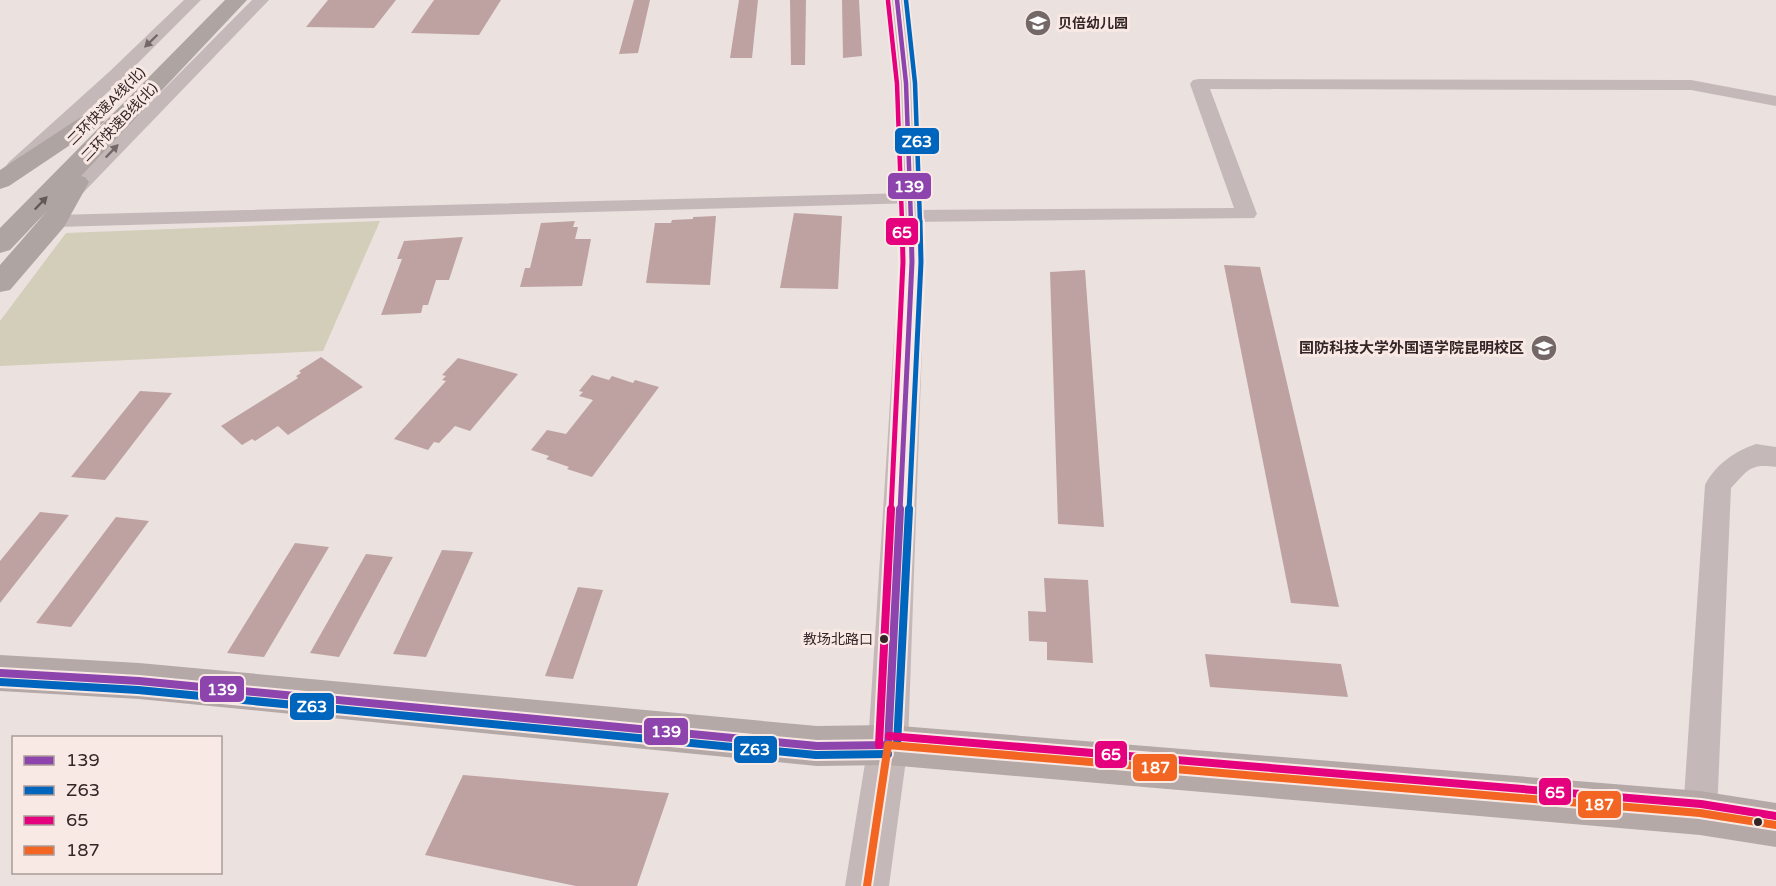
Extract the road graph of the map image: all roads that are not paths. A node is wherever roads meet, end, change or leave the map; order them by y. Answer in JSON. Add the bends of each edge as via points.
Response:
{"nodes":[{"id":1,"x":193,"y":0,"type":"edge"},
{"id":2,"x":212,"y":0,"type":"edge"},
{"id":3,"x":237,"y":0,"type":"edge"},
{"id":4,"x":261,"y":0,"type":"edge"},
{"id":5,"x":897,"y":0,"type":"edge"},
{"id":6,"x":1776,"y":101,"type":"edge"},
{"id":7,"x":95,"y":118,"type":"junction"},
{"id":8,"x":91,"y":150,"type":"junction"},
{"id":9,"x":2,"y":179,"type":"edge"},
{"id":10,"x":72,"y":193,"type":"junction"},
{"id":11,"x":909,"y":208,"type":"junction"},
{"id":12,"x":0,"y":212,"type":"edge"},
{"id":13,"x":55,"y":221,"type":"junction"},
{"id":14,"x":0,"y":244,"type":"edge"},
{"id":15,"x":0,"y":283,"type":"edge"},
{"id":16,"x":1776,"y":457,"type":"edge"},
{"id":17,"x":0,"y":673,"type":"edge"},
{"id":18,"x":888,"y":745,"type":"junction"},
{"id":19,"x":1700,"y":813,"type":"junction"},
{"id":20,"x":1776,"y":825,"type":"edge"},
{"id":21,"x":867,"y":886,"type":"edge"}],
"edges":[{"from":1,"to":9,"type":"street","one_way":true},
{"from":2,"to":7,"type":"highway","name":"二环快速A线(北)"},
{"from":3,"to":8,"type":"highway","name":"二环快速B线(北)"},
{"from":10,"to":4,"type":"street","one_way":true},
{"from":5,"to":11,"type":"street","via":[[906,83]]},
{"from":6,"to":11,"type":"street","via":[[1691,85],[1199,84],[1247,214]]},
{"from":7,"to":9,"type":"highway"},
{"from":7,"to":12,"type":"highway","name":"二环快速A线(北)"},
{"from":8,"to":10,"type":"highway"},
{"from":14,"to":8,"type":"highway","name":"二环快速B线(北)","one_way":true},
{"from":10,"to":13,"type":"highway"},
{"from":11,"to":13,"type":"street"},
{"from":11,"to":18,"type":"street","via":[[912,262]]},
{"from":13,"to":15,"type":"highway"},
{"from":16,"to":19,"type":"street","via":[[1756,454],[1741,461],[1718,484]]},
{"from":17,"to":18,"type":"main road","via":[[139,681],[817,746]]},
{"from":18,"to":19,"type":"main road"},
{"from":18,"to":21,"type":"street"},
{"from":19,"to":20,"type":"main road"}]}
